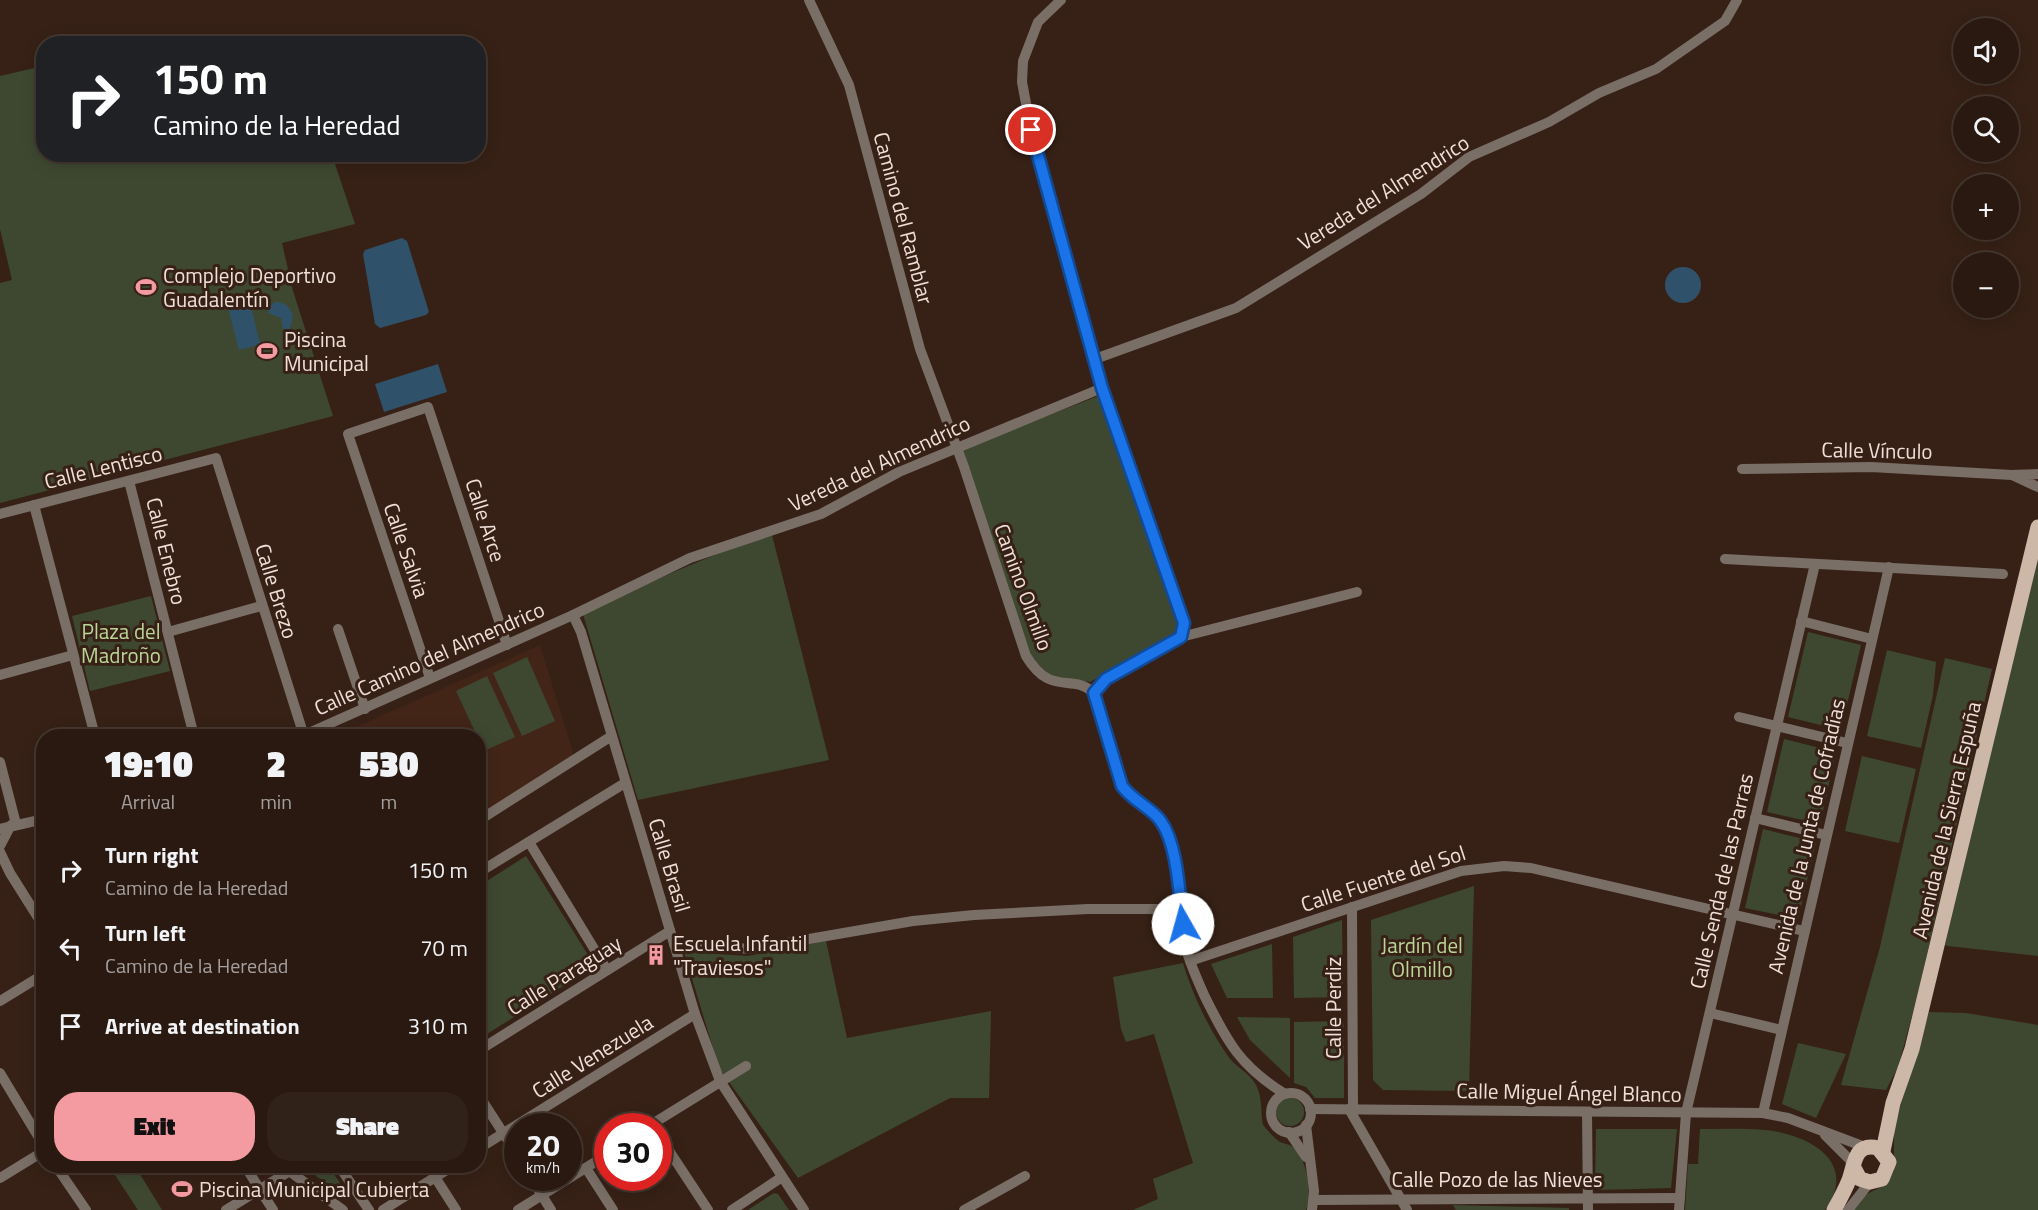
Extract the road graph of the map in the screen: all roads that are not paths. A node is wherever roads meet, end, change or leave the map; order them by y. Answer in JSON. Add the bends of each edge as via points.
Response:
{"nodes":[{"id":1,"x":809,"y":0,"type":"edge"},
{"id":2,"x":1061,"y":0,"type":"edge"},
{"id":3,"x":1737,"y":0,"type":"edge"},
{"id":4,"x":1095,"y":359,"type":"junction"},
{"id":5,"x":1102,"y":388,"type":"junction"},
{"id":6,"x":428,"y":407,"type":"joint"},
{"id":7,"x":957,"y":448,"type":"junction"},
{"id":8,"x":216,"y":458,"type":"joint"},
{"id":9,"x":1742,"y":470,"type":"dead end"},
{"id":10,"x":2038,"y":474,"type":"edge"},
{"id":11,"x":2012,"y":475,"type":"junction"},
{"id":12,"x":129,"y":481,"type":"junction"},
{"id":13,"x":2038,"y":486,"type":"edge"},
{"id":14,"x":34,"y":505,"type":"junction"},
{"id":15,"x":0,"y":514,"type":"edge"},
{"id":16,"x":2038,"y":527,"type":"edge"},
{"id":17,"x":2036,"y":540,"type":"edge"},
{"id":18,"x":1725,"y":559,"type":"dead end"},
{"id":19,"x":1815,"y":564,"type":"junction"},
{"id":20,"x":1890,"y":567,"type":"junction"},
{"id":21,"x":2003,"y":574,"type":"dead end"},
{"id":22,"x":1357,"y":592,"type":"dead end"},
{"id":23,"x":261,"y":606,"type":"junction"},
{"id":24,"x":573,"y":615,"type":"junction"},
{"id":25,"x":1802,"y":621,"type":"junction"},
{"id":26,"x":338,"y":629,"type":"dead end"},
{"id":27,"x":168,"y":632,"type":"junction"},
{"id":28,"x":1181,"y":637,"type":"junction"},
{"id":29,"x":1872,"y":639,"type":"junction"},
{"id":30,"x":507,"y":645,"type":"junction"},
{"id":31,"x":73,"y":655,"type":"junction"},
{"id":32,"x":0,"y":675,"type":"edge"},
{"id":33,"x":430,"y":678,"type":"junction"},
{"id":34,"x":1094,"y":693,"type":"junction"},
{"id":35,"x":364,"y":709,"type":"junction"},
{"id":36,"x":1739,"y":717,"type":"dead end"},
{"id":37,"x":1777,"y":726,"type":"junction"},
{"id":38,"x":92,"y":729,"type":"edge"},
{"id":39,"x":192,"y":729,"type":"edge"},
{"id":40,"x":301,"y":729,"type":"edge"},
{"id":41,"x":319,"y":729,"type":"edge"},
{"id":42,"x":610,"y":737,"type":"junction"},
{"id":43,"x":1847,"y":743,"type":"junction"},
{"id":44,"x":0,"y":762,"type":"edge"},
{"id":45,"x":625,"y":783,"type":"junction"},
{"id":46,"x":486,"y":816,"type":"edge"},
{"id":47,"x":1755,"y":818,"type":"junction"},
{"id":48,"x":36,"y":820,"type":"edge"},
{"id":49,"x":0,"y":821,"type":"edge"},
{"id":50,"x":14,"y":824,"type":"junction"},
{"id":51,"x":0,"y":829,"type":"edge"},
{"id":52,"x":1826,"y":835,"type":"junction"},
{"id":53,"x":529,"y":842,"type":"junction"},
{"id":54,"x":0,"y":850,"type":"edge"},
{"id":55,"x":0,"y":864,"type":"edge"},
{"id":56,"x":486,"y":868,"type":"edge"},
{"id":57,"x":10,"y":873,"type":"junction"},
{"id":58,"x":1353,"y":907,"type":"junction"},
{"id":59,"x":1181,"y":909,"type":"junction"},
{"id":60,"x":36,"y":914,"type":"edge"},
{"id":61,"x":1732,"y":916,"type":"junction"},
{"id":62,"x":670,"y":931,"type":"junction"},
{"id":63,"x":1804,"y":931,"type":"junction"},
{"id":64,"x":674,"y":944,"type":"junction"},
{"id":65,"x":1190,"y":961,"type":"junction"},
{"id":66,"x":607,"y":970,"type":"junction"},
{"id":67,"x":36,"y":979,"type":"edge"},
{"id":68,"x":0,"y":1001,"type":"edge"},
{"id":69,"x":1710,"y":1013,"type":"junction"},
{"id":70,"x":695,"y":1014,"type":"junction"},
{"id":71,"x":1782,"y":1030,"type":"junction"},
{"id":72,"x":486,"y":1047,"type":"edge"},
{"id":73,"x":746,"y":1066,"type":"dead end"},
{"id":74,"x":0,"y":1073,"type":"edge"},
{"id":75,"x":1264,"y":1080,"type":"junction"},
{"id":76,"x":720,"y":1082,"type":"junction"},
{"id":77,"x":1285,"y":1094,"type":"junction"},
{"id":78,"x":1893,"y":1103,"type":"junction"},
{"id":79,"x":486,"y":1106,"type":"edge"},
{"id":80,"x":1273,"y":1106,"type":"junction"},
{"id":81,"x":1310,"y":1109,"type":"junction"},
{"id":82,"x":1351,"y":1109,"type":"junction"},
{"id":83,"x":1587,"y":1112,"type":"junction"},
{"id":84,"x":1686,"y":1113,"type":"junction"},
{"id":85,"x":1763,"y":1113,"type":"junction"},
{"id":86,"x":672,"y":1115,"type":"edge"},
{"id":87,"x":1306,"y":1125,"type":"junction"},
{"id":88,"x":1289,"y":1132,"type":"junction"},
{"id":89,"x":36,"y":1133,"type":"edge"},
{"id":90,"x":503,"y":1133,"type":"junction"},
{"id":91,"x":1823,"y":1133,"type":"junction"},
{"id":92,"x":486,"y":1144,"type":"edge"},
{"id":93,"x":1866,"y":1147,"type":"junction"},
{"id":94,"x":1883,"y":1151,"type":"junction"},
{"id":95,"x":36,"y":1156,"type":"edge"},
{"id":96,"x":672,"y":1156,"type":"edge"},
{"id":97,"x":594,"y":1163,"type":"edge"},
{"id":98,"x":1311,"y":1165,"type":"junction"},
{"id":99,"x":1853,"y":1165,"type":"junction"},
{"id":100,"x":586,"y":1168,"type":"junction"},
{"id":101,"x":61,"y":1173,"type":"edge"},
{"id":102,"x":249,"y":1173,"type":"edge"},
{"id":103,"x":281,"y":1173,"type":"edge"},
{"id":104,"x":297,"y":1173,"type":"edge"},
{"id":105,"x":344,"y":1173,"type":"edge"},
{"id":106,"x":442,"y":1173,"type":"edge"},
{"id":107,"x":1025,"y":1176,"type":"dead end"},
{"id":108,"x":435,"y":1177,"type":"junction"},
{"id":109,"x":782,"y":1177,"type":"junction"},
{"id":110,"x":0,"y":1178,"type":"edge"},
{"id":111,"x":1867,"y":1182,"type":"junction"},
{"id":112,"x":259,"y":1188,"type":"junction"},
{"id":113,"x":539,"y":1191,"type":"edge"},
{"id":114,"x":542,"y":1195,"type":"junction"},
{"id":115,"x":1588,"y":1198,"type":"junction"},
{"id":116,"x":1680,"y":1198,"type":"junction"},
{"id":117,"x":1401,"y":1199,"type":"junction"},
{"id":118,"x":1313,"y":1205,"type":"edge"},
{"id":119,"x":1379,"y":1205,"type":"edge"},
{"id":120,"x":976,"y":1207,"type":"edge"},
{"id":121,"x":86,"y":1210,"type":"edge"},
{"id":122,"x":226,"y":1210,"type":"edge"},
{"id":123,"x":273,"y":1210,"type":"edge"},
{"id":124,"x":343,"y":1210,"type":"edge"},
{"id":125,"x":369,"y":1210,"type":"edge"},
{"id":126,"x":383,"y":1210,"type":"edge"},
{"id":127,"x":456,"y":1210,"type":"edge"},
{"id":128,"x":518,"y":1210,"type":"edge"},
{"id":129,"x":552,"y":1210,"type":"edge"},
{"id":130,"x":613,"y":1210,"type":"edge"},
{"id":131,"x":708,"y":1210,"type":"edge"},
{"id":132,"x":732,"y":1210,"type":"edge"},
{"id":133,"x":804,"y":1210,"type":"edge"},
{"id":134,"x":964,"y":1210,"type":"edge"},
{"id":135,"x":1407,"y":1210,"type":"edge"},
{"id":136,"x":1588,"y":1210,"type":"edge"},
{"id":137,"x":1679,"y":1210,"type":"edge"},
{"id":138,"x":1834,"y":1210,"type":"edge"},
{"id":139,"x":1840,"y":1210,"type":"edge"},
{"id":140,"x":1848,"y":1210,"type":"edge"}],
"edges":[{"from":1,"to":7,"type":"street","name":"Camino del Ramblar","via":[[849,85],[920,349]]},
{"from":2,"to":4,"type":"street","via":[[1038,22],[1030,37],[1022,82],[1031,130]]},
{"from":3,"to":4,"type":"street","name":"Vereda del Almendrico","via":[[1725,21],[1656,69],[1469,157],[1421,194],[1236,308]]},
{"from":4,"to":5,"type":"street"},
{"from":5,"to":7,"type":"street","name":"Vereda del Almendrico"},
{"from":5,"to":28,"type":"street","via":[[1184,623]]},
{"from":6,"to":30,"type":"street","name":"Calle Arce"},
{"from":6,"to":33,"type":"street","name":"Calle Salvia","via":[[348,434]]},
{"from":7,"to":24,"type":"street","name":"Vereda del Almendrico","via":[[899,472],[821,514],[690,558]]},
{"from":7,"to":34,"type":"street","name":"Camino Olmillo","via":[[1026,656],[1048,680]]},
{"from":8,"to":12,"type":"street","name":"Calle Lentisco"},
{"from":8,"to":23,"type":"street","name":"Calle Brezo"},
{"from":9,"to":11,"type":"street","name":"Calle Vínculo","via":[[1870,467]]},
{"from":10,"to":11,"type":"street","name":"Calle Vínculo"},
{"from":11,"to":13,"type":"street","name":"Calle Vínculo"},
{"from":12,"to":14,"type":"street","name":"Calle Lentisco"},
{"from":12,"to":27,"type":"street","name":"Calle Enebro"},
{"from":14,"to":15,"type":"street","name":"Calle Lentisco"},
{"from":14,"to":31,"type":"street"},
{"from":16,"to":17,"type":"main road","name":"Avenida de la Sierra Espuña"},
{"from":17,"to":78,"type":"main road","name":"Avenida de la Sierra Espuña","via":[[1915,1038]]},
{"from":18,"to":19,"type":"street"},
{"from":19,"to":20,"type":"street"},
{"from":19,"to":25,"type":"street","name":"Calle Senda de las Parras"},
{"from":20,"to":21,"type":"street"},
{"from":20,"to":29,"type":"street","name":"Avenida de la Junta de Cofradías"},
{"from":22,"to":28,"type":"street"},
{"from":23,"to":27,"type":"street","name":"Calle Enebro"},
{"from":23,"to":40,"type":"street","name":"Calle Brezo"},
{"from":24,"to":30,"type":"street","name":"Calle Camino del Almendrico"},
{"from":24,"to":42,"type":"street","name":"Calle Brasil"},
{"from":25,"to":29,"type":"street"},
{"from":25,"to":37,"type":"street","name":"Calle Senda de las Parras"},
{"from":26,"to":35,"type":"street"},
{"from":27,"to":39,"type":"street","name":"Calle Enebro"},
{"from":28,"to":34,"type":"street","via":[[1106,679]]},
{"from":29,"to":43,"type":"street","name":"Avenida de la Junta de Cofradías"},
{"from":30,"to":33,"type":"street","name":"Calle Camino del Almendrico"},
{"from":31,"to":32,"type":"street"},
{"from":31,"to":38,"type":"street"},
{"from":33,"to":35,"type":"street","name":"Calle Camino del Almendrico"},
{"from":34,"to":59,"type":"street","via":[[1122,786],[1130,798],[1160,819],[1166,831]]},
{"from":35,"to":41,"type":"street","name":"Calle Camino del Almendrico"},
{"from":36,"to":37,"type":"street"},
{"from":37,"to":43,"type":"street"},
{"from":37,"to":47,"type":"street","name":"Calle Senda de las Parras"},
{"from":42,"to":45,"type":"street","name":"Calle Brasil"},
{"from":42,"to":46,"type":"street"},
{"from":43,"to":52,"type":"street","name":"Avenida de la Junta de Cofradías"},
{"from":44,"to":50,"type":"street"},
{"from":45,"to":53,"type":"street"},
{"from":45,"to":62,"type":"street","name":"Calle Brasil"},
{"from":47,"to":52,"type":"street"},
{"from":47,"to":61,"type":"street","name":"Calle Senda de las Parras"},
{"from":48,"to":50,"type":"street"},
{"from":49,"to":50,"type":"street"},
{"from":50,"to":51,"type":"street"},
{"from":50,"to":54,"type":"street"},
{"from":52,"to":63,"type":"street","name":"Avenida de la Junta de Cofradías"},
{"from":53,"to":56,"type":"street"},
{"from":53,"to":66,"type":"street"},
{"from":54,"to":57,"type":"street"},
{"from":55,"to":57,"type":"street"},
{"from":57,"to":60,"type":"street"},
{"from":58,"to":61,"type":"street","name":"Calle Fuente del Sol","via":[[1461,871],[1504,866],[1531,868]]},
{"from":58,"to":65,"type":"street","name":"Calle Fuente del Sol"},
{"from":58,"to":82,"type":"street","name":"Calle Perdiz"},
{"from":59,"to":64,"type":"street","via":[[1088,909],[954,917],[751,950]]},
{"from":59,"to":65,"type":"street"},
{"from":61,"to":63,"type":"street","name":"Calle Fuente del Sol"},
{"from":61,"to":69,"type":"street","name":"Calle Senda de las Parras"},
{"from":62,"to":64,"type":"street","name":"Calle Brasil"},
{"from":62,"to":66,"type":"street","name":"Calle Paraguay"},
{"from":63,"to":71,"type":"street","name":"Avenida de la Junta de Cofradías"},
{"from":64,"to":70,"type":"street","name":"Calle Brasil"},
{"from":65,"to":75,"type":"street","via":[[1226,1041]]},
{"from":66,"to":72,"type":"street","name":"Calle Paraguay"},
{"from":67,"to":68,"type":"street"},
{"from":69,"to":71,"type":"street"},
{"from":69,"to":84,"type":"street","name":"Calle Senda de las Parras"},
{"from":70,"to":76,"type":"street","name":"Calle Brasil"},
{"from":70,"to":90,"type":"street","name":"Calle Venezuela"},
{"from":71,"to":85,"type":"street","name":"Avenida de la Junta de Cofradías"},
{"from":73,"to":76,"type":"street"},
{"from":74,"to":89,"type":"street"},
{"from":75,"to":77,"type":"street"},
{"from":75,"to":80,"type":"street"},
{"from":76,"to":86,"type":"street"},
{"from":76,"to":109,"type":"street","name":"Calle Brasil"},
{"from":77,"to":80,"type":"street"},
{"from":77,"to":81,"type":"street","via":[[1302,1096]]},
{"from":78,"to":93,"type":"main road","name":"Avenida de la Sierra Espuña"},
{"from":78,"to":94,"type":"main road","name":"Avenida de la Sierra Espuña"},
{"from":79,"to":90,"type":"street"},
{"from":80,"to":88,"type":"street","via":[[1273,1122]]},
{"from":81,"to":82,"type":"street","name":"Calle Miguel Ángel Blanco"},
{"from":81,"to":87,"type":"street"},
{"from":82,"to":83,"type":"street","name":"Calle Miguel Ángel Blanco"},
{"from":82,"to":117,"type":"street"},
{"from":83,"to":84,"type":"street","name":"Calle Miguel Ángel Blanco"},
{"from":83,"to":115,"type":"street"},
{"from":84,"to":85,"type":"street","name":"Calle Miguel Ángel Blanco"},
{"from":84,"to":116,"type":"street","name":"Calle Senda de las Parras"},
{"from":85,"to":91,"type":"street","name":"Calle Miguel Ángel Blanco","via":[[1788,1118]]},
{"from":87,"to":88,"type":"street"},
{"from":87,"to":98,"type":"street"},
{"from":88,"to":98,"type":"street"},
{"from":90,"to":92,"type":"street","name":"Calle Venezuela"},
{"from":91,"to":93,"type":"street","name":"Calle Miguel Ángel Blanco"},
{"from":91,"to":99,"type":"street","name":"Calle Miguel Ángel Blanco"},
{"from":93,"to":94,"type":"main road"},
{"from":93,"to":99,"type":"main road","via":[[1856,1153]]},
{"from":94,"to":111,"type":"main road","via":[[1888,1168],[1882,1179]]},
{"from":95,"to":110,"type":"street"},
{"from":96,"to":131,"type":"street"},
{"from":97,"to":100,"type":"street"},
{"from":98,"to":118,"type":"street"},
{"from":99,"to":111,"type":"main road","via":[[1856,1175]]},
{"from":99,"to":138,"type":"main road"},
{"from":100,"to":114,"type":"street"},
{"from":100,"to":130,"type":"street"},
{"from":101,"to":121,"type":"street"},
{"from":102,"to":112,"type":"street"},
{"from":103,"to":112,"type":"street"},
{"from":104,"to":124,"type":"street"},
{"from":105,"to":125,"type":"street"},
{"from":106,"to":108,"type":"street"},
{"from":107,"to":120,"type":"street"},
{"from":108,"to":126,"type":"street"},
{"from":108,"to":127,"type":"street"},
{"from":109,"to":132,"type":"street"},
{"from":109,"to":133,"type":"street","name":"Calle Brasil"},
{"from":111,"to":139,"type":"main road"},
{"from":111,"to":140,"type":"street"},
{"from":112,"to":122,"type":"street"},
{"from":112,"to":123,"type":"street"},
{"from":113,"to":114,"type":"street"},
{"from":114,"to":128,"type":"street"},
{"from":114,"to":129,"type":"street"},
{"from":115,"to":116,"type":"street","name":"Calle Pozo de las Nieves"},
{"from":115,"to":117,"type":"street","name":"Calle Pozo de las Nieves"},
{"from":115,"to":136,"type":"street"},
{"from":116,"to":137,"type":"street","name":"Calle Senda de las Parras"},
{"from":117,"to":119,"type":"street","name":"Calle Pozo de las Nieves"},
{"from":117,"to":135,"type":"street"},
{"from":118,"to":119,"type":"street","name":"Calle Pozo de las Nieves"},
{"from":120,"to":134,"type":"street"}]}
